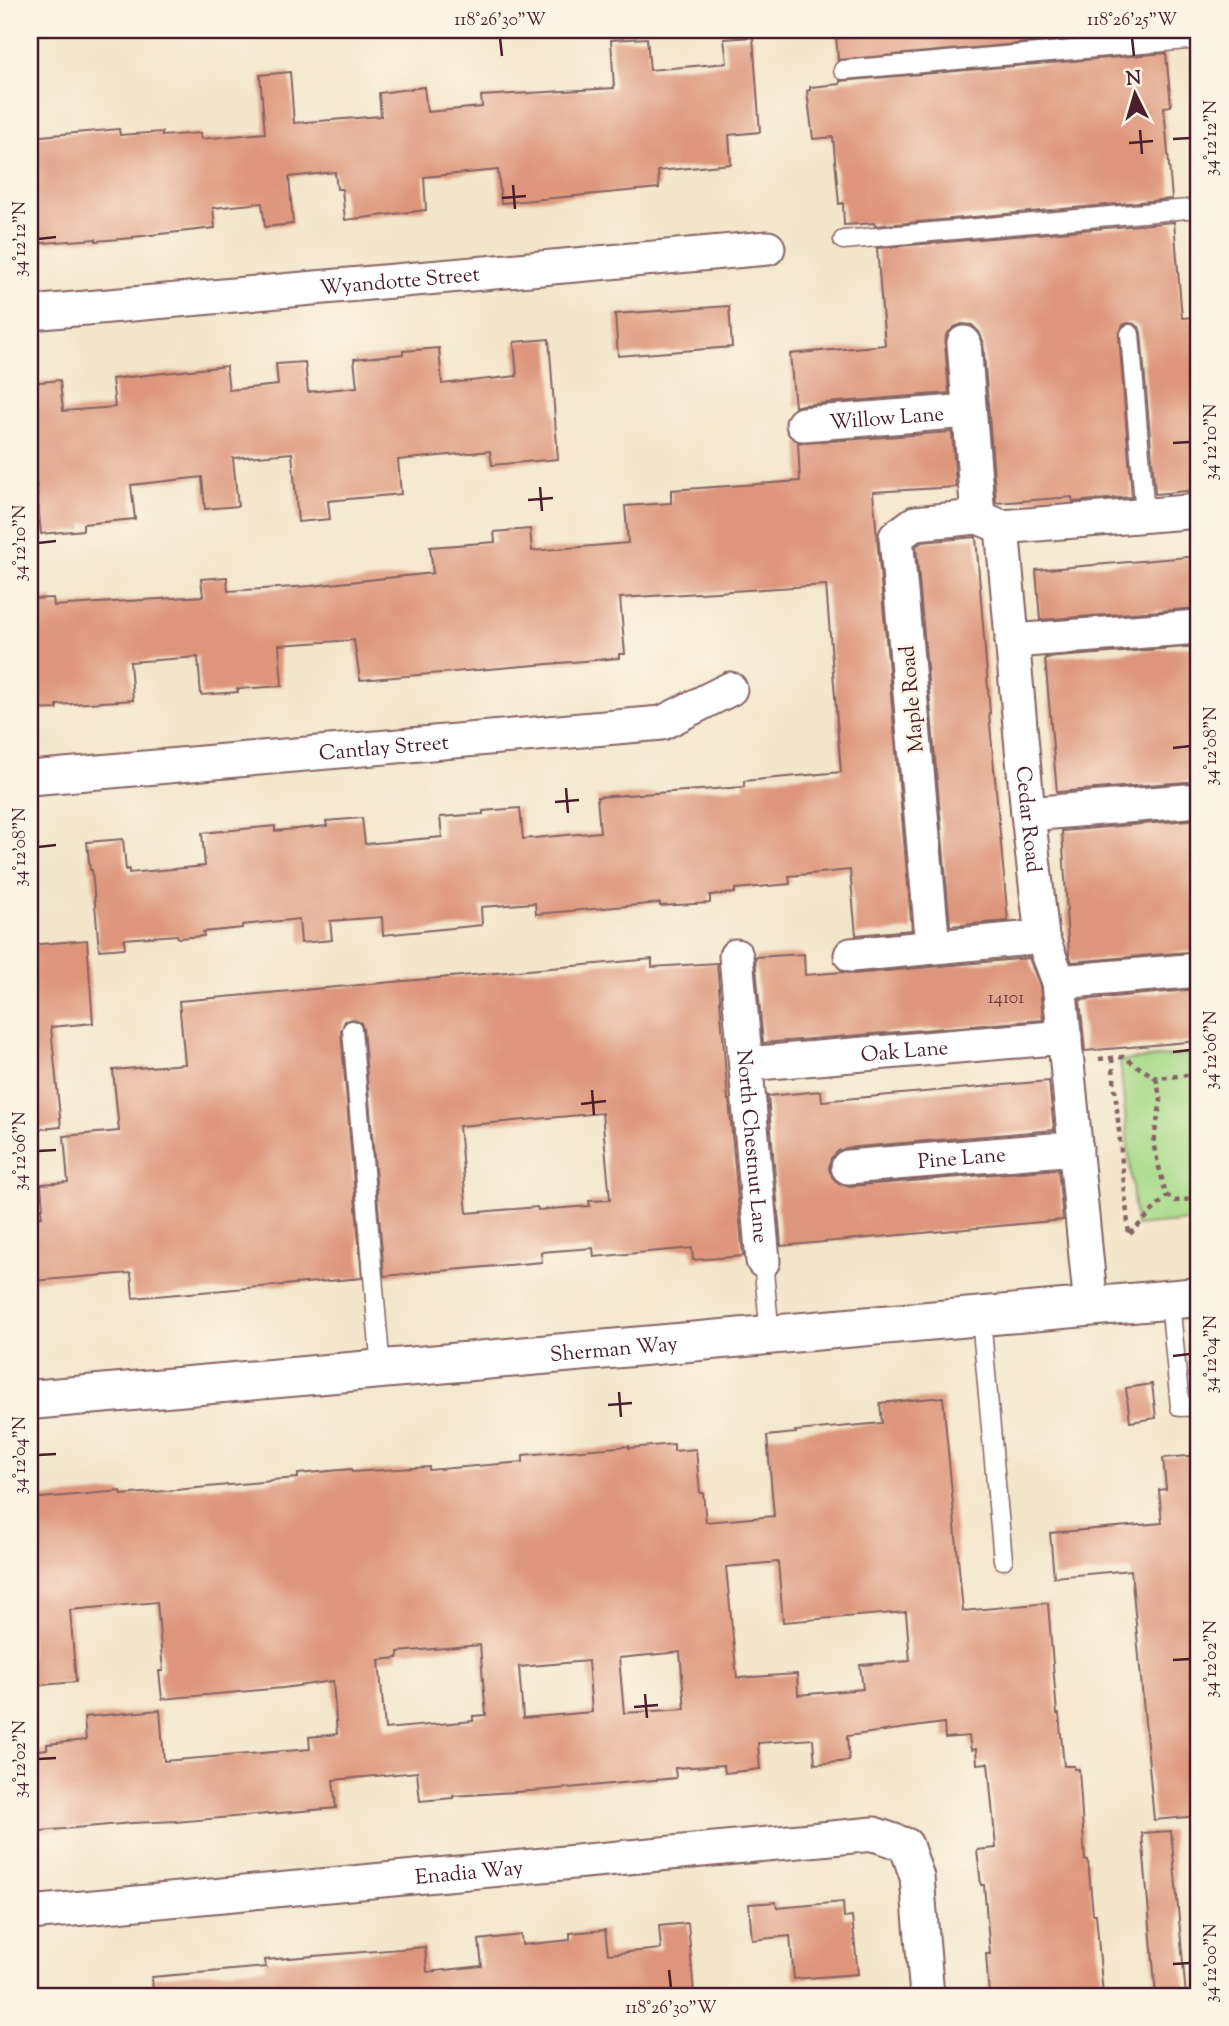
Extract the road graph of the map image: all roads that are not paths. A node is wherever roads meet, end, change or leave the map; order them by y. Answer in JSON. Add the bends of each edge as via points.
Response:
{"nodes":[{"id":1,"x":1199,"y":39,"type":"edge"},
{"id":2,"x":843,"y":70,"type":"dead end"},
{"id":3,"x":1199,"y":208,"type":"edge"},
{"id":4,"x":843,"y":240,"type":"dead end"},
{"id":5,"x":768,"y":248,"type":"dead end"},
{"id":6,"x":30,"y":313,"type":"edge"},
{"id":7,"x":1130,"y":334,"type":"dead end"},
{"id":8,"x":964,"y":343,"type":"dead end"},
{"id":9,"x":969,"y":411,"type":"junction"},
{"id":10,"x":803,"y":424,"type":"dead end"},
{"id":11,"x":1199,"y":511,"type":"edge"},
{"id":12,"x":1145,"y":515,"type":"junction"},
{"id":13,"x":990,"y":522,"type":"junction"},
{"id":14,"x":1199,"y":626,"type":"edge"},
{"id":15,"x":1012,"y":641,"type":"junction"},
{"id":16,"x":730,"y":689,"type":"dead end"},
{"id":17,"x":30,"y":778,"type":"edge"},
{"id":18,"x":1199,"y":800,"type":"edge"},
{"id":19,"x":1028,"y":814,"type":"junction"},
{"id":20,"x":1042,"y":937,"type":"junction"},
{"id":21,"x":933,"y":947,"type":"junction"},
{"id":22,"x":852,"y":955,"type":"dead end"},
{"id":23,"x":736,"y":956,"type":"dead end"},
{"id":24,"x":1199,"y":970,"type":"edge"},
{"id":25,"x":1059,"y":982,"type":"junction"},
{"id":26,"x":352,"y":1030,"type":"dead end"},
{"id":27,"x":1066,"y":1049,"type":"junction"},
{"id":28,"x":746,"y":1064,"type":"junction"},
{"id":29,"x":1076,"y":1148,"type":"junction"},
{"id":30,"x":848,"y":1167,"type":"dead end"},
{"id":31,"x":763,"y":1261,"type":"joint"},
{"id":32,"x":1185,"y":1298,"type":"edge"},
{"id":33,"x":1091,"y":1307,"type":"junction"},
{"id":34,"x":981,"y":1318,"type":"junction"},
{"id":35,"x":770,"y":1336,"type":"junction"},
{"id":36,"x":380,"y":1370,"type":"junction"},
{"id":37,"x":30,"y":1400,"type":"edge"},
{"id":38,"x":1199,"y":1406,"type":"edge"},
{"id":39,"x":1003,"y":1560,"type":"dead end"},
{"id":40,"x":30,"y":1913,"type":"edge"},
{"id":41,"x":927,"y":1996,"type":"edge"}],
"edges":[{"from":1,"to":2,"type":"lane"},
{"from":3,"to":4,"type":"lane"},
{"from":5,"to":6,"type":"street","name":"Wyandotte Street"},
{"from":7,"to":12,"type":"lane"},
{"from":8,"to":9,"type":"street","name":"Cedar Road"},
{"from":9,"to":10,"type":"street","name":"Willow Lane"},
{"from":9,"to":13,"type":"street","name":"Cedar Road"},
{"from":11,"to":12,"type":"street","name":"Maple Road"},
{"from":12,"to":13,"type":"street","name":"Maple Road"},
{"from":13,"to":15,"type":"street","name":"Cedar Road"},
{"from":13,"to":21,"type":"street","name":"Maple Road","via":[[915,523],[896,537]]},
{"from":14,"to":15,"type":"street"},
{"from":15,"to":19,"type":"street","name":"Cedar Road"},
{"from":16,"to":17,"type":"street","name":"Cantlay Street","via":[[662,723]]},
{"from":18,"to":19,"type":"street"},
{"from":19,"to":20,"type":"street","name":"Cedar Road"},
{"from":20,"to":21,"type":"street"},
{"from":20,"to":25,"type":"street","name":"Cedar Road"},
{"from":21,"to":22,"type":"street"},
{"from":23,"to":28,"type":"street","name":"North Chestnut Lane"},
{"from":24,"to":25,"type":"street"},
{"from":25,"to":27,"type":"street","name":"Cedar Road"},
{"from":26,"to":36,"type":"lane"},
{"from":27,"to":28,"type":"street","name":"Oak Lane"},
{"from":27,"to":29,"type":"street","name":"Cedar Road"},
{"from":28,"to":31,"type":"street","name":"North Chestnut Lane"},
{"from":29,"to":30,"type":"street","name":"Pine Lane"},
{"from":29,"to":33,"type":"street","name":"Cedar Road"},
{"from":31,"to":35,"type":"lane","name":"North Chestnut Lane"},
{"from":32,"to":33,"type":"main road","name":"Sherman Way"},
{"from":32,"to":38,"type":"lane","via":[[1180,1407]]},
{"from":33,"to":34,"type":"main road","name":"Sherman Way"},
{"from":34,"to":35,"type":"main road","name":"Sherman Way"},
{"from":34,"to":39,"type":"lane"},
{"from":35,"to":36,"type":"main road","name":"Sherman Way"},
{"from":36,"to":37,"type":"main road","name":"Sherman Way"},
{"from":40,"to":41,"type":"street","name":"Enadia Way","via":[[874,1835],[906,1845],[917,1877]]}]}
